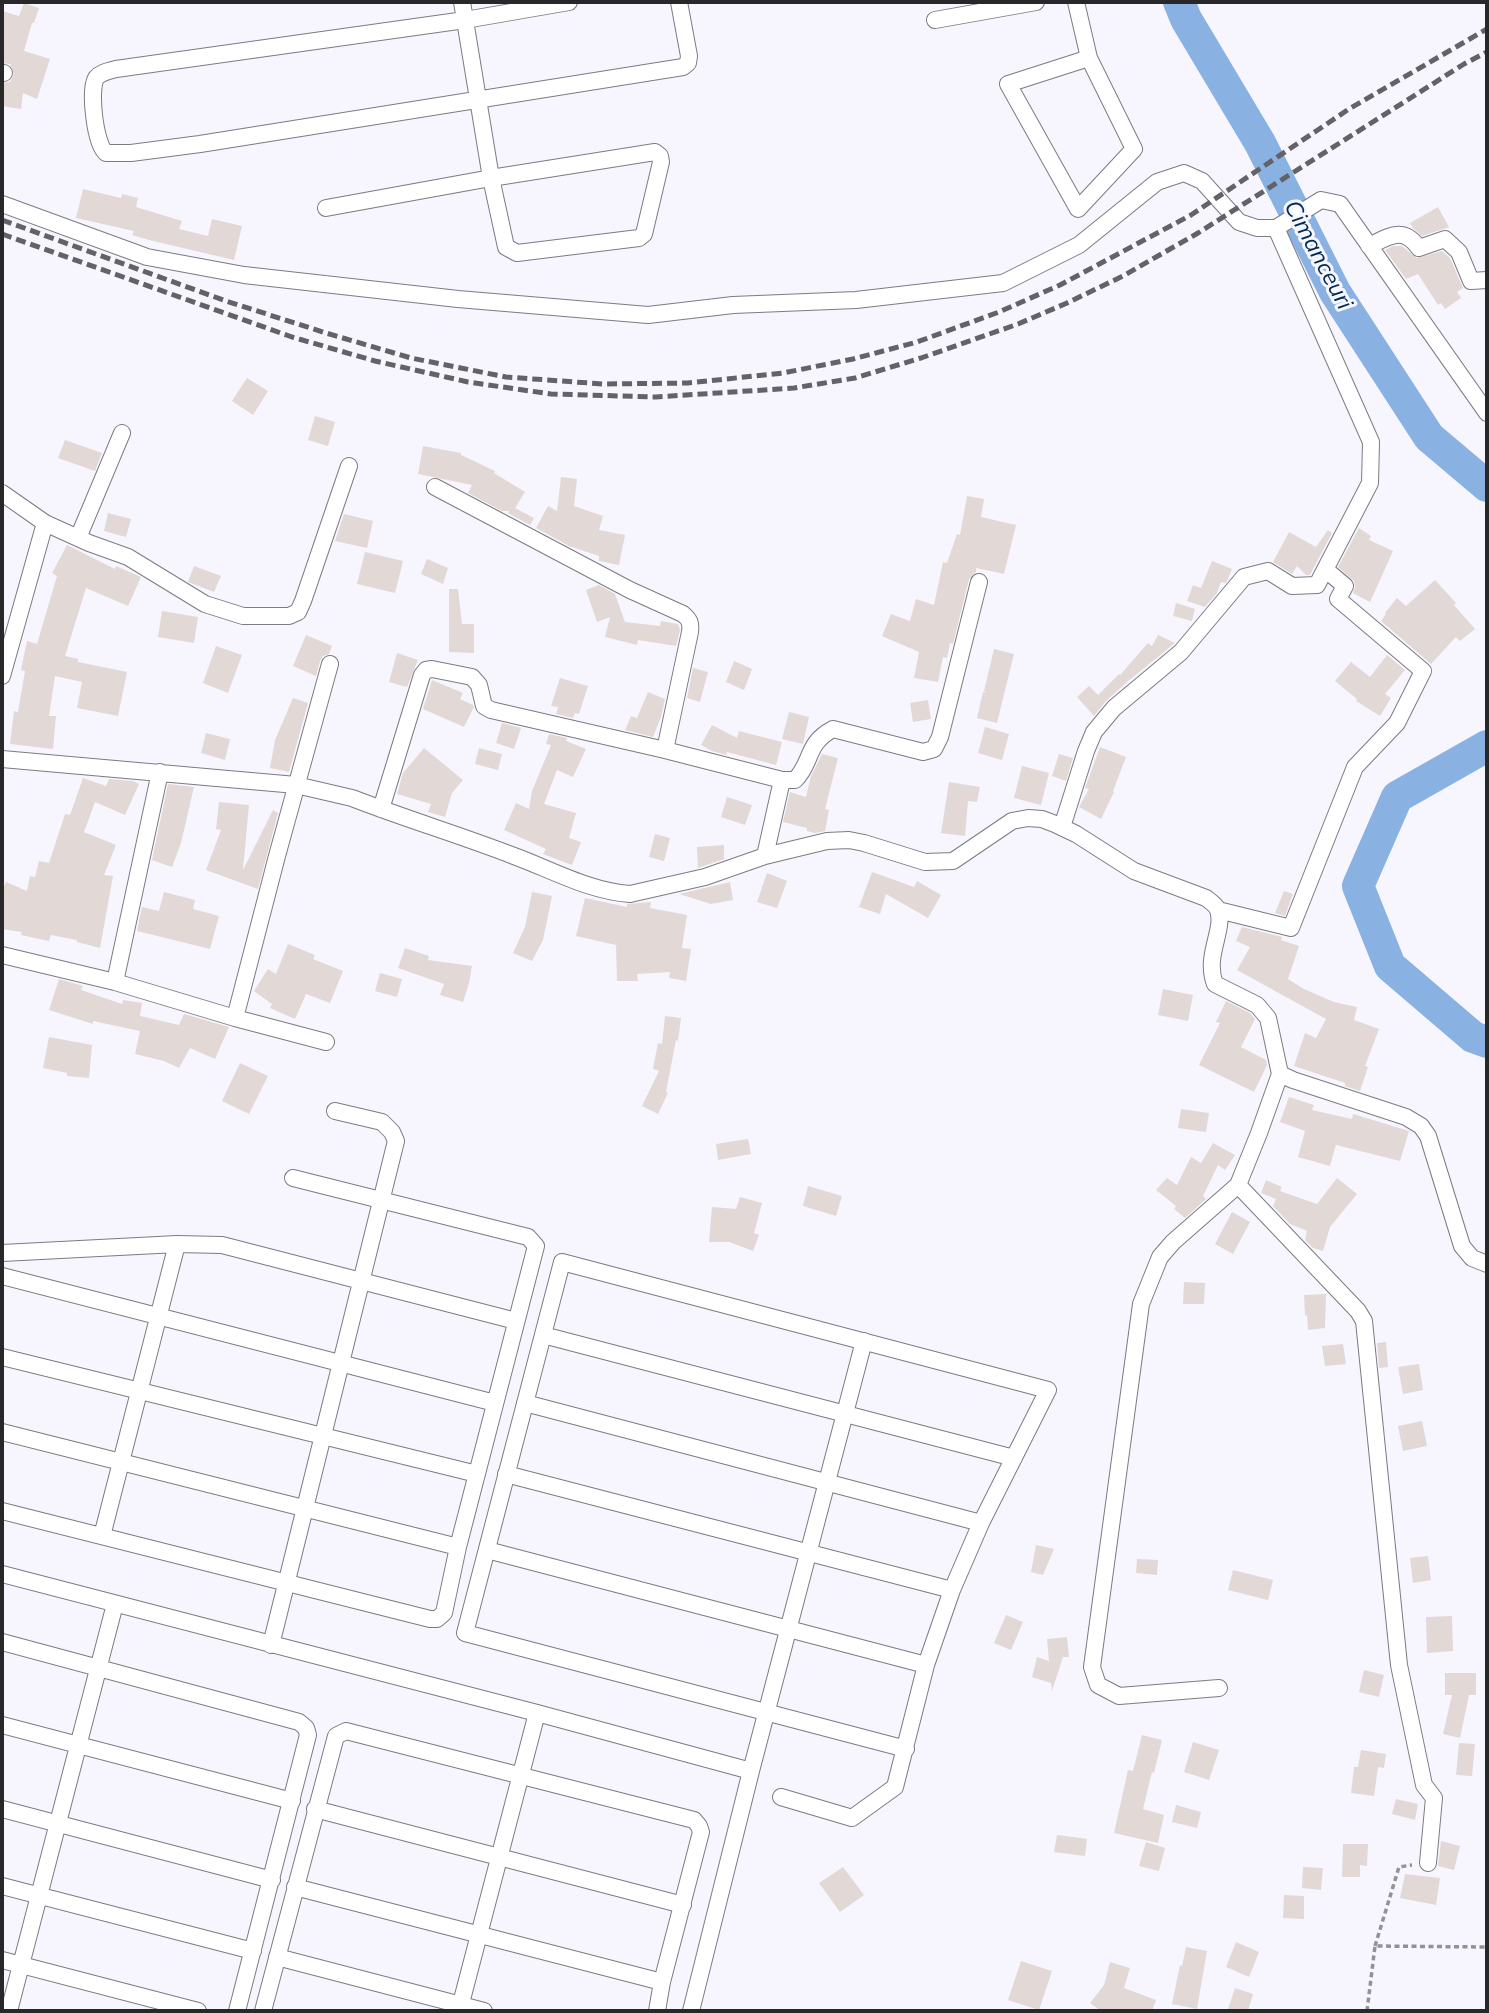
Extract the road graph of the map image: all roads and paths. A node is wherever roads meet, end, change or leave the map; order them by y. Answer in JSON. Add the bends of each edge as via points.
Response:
{"nodes":[{"id":1,"x":461,"y":2,"type":"edge"},
{"id":2,"x":569,"y":2,"type":"edge"},
{"id":3,"x":679,"y":2,"type":"edge"},
{"id":4,"x":1036,"y":2,"type":"edge"},
{"id":5,"x":1076,"y":2,"type":"edge"},
{"id":6,"x":465,"y":20,"type":"junction"},
{"id":7,"x":935,"y":20,"type":"dead end"},
{"id":8,"x":1088,"y":58,"type":"junction"},
{"id":9,"x":479,"y":101,"type":"junction"},
{"id":10,"x":491,"y":178,"type":"junction"},
{"id":11,"x":2,"y":204,"type":"edge"},
{"id":12,"x":326,"y":208,"type":"dead end"},
{"id":13,"x":1276,"y":228,"type":"junction"},
{"id":14,"x":1369,"y":246,"type":"junction"},
{"id":15,"x":1487,"y":280,"type":"edge"},
{"id":16,"x":1487,"y":413,"type":"edge"},
{"id":17,"x":122,"y":432,"type":"dead end"},
{"id":18,"x":349,"y":466,"type":"dead end"},
{"id":19,"x":435,"y":487,"type":"dead end"},
{"id":20,"x":2,"y":493,"type":"edge"},
{"id":21,"x":46,"y":523,"type":"junction"},
{"id":22,"x":78,"y":538,"type":"junction"},
{"id":23,"x":1326,"y":570,"type":"junction"},
{"id":24,"x":979,"y":582,"type":"dead end"},
{"id":25,"x":330,"y":664,"type":"dead end"},
{"id":26,"x":2,"y":676,"type":"edge"},
{"id":27,"x":665,"y":750,"type":"junction"},
{"id":28,"x":2,"y":759,"type":"edge"},
{"id":29,"x":160,"y":772,"type":"junction"},
{"id":30,"x":782,"y":780,"type":"junction"},
{"id":31,"x":296,"y":785,"type":"junction"},
{"id":32,"x":381,"y":809,"type":"junction"},
{"id":33,"x":1062,"y":827,"type":"junction"},
{"id":34,"x":765,"y":856,"type":"junction"},
{"id":35,"x":1218,"y":910,"type":"junction"},
{"id":36,"x":2,"y":955,"type":"edge"},
{"id":37,"x":115,"y":982,"type":"junction"},
{"id":38,"x":235,"y":1018,"type":"junction"},
{"id":39,"x":326,"y":1042,"type":"dead end"},
{"id":40,"x":1280,"y":1074,"type":"junction"},
{"id":41,"x":335,"y":1111,"type":"dead end"},
{"id":42,"x":293,"y":1178,"type":"dead end"},
{"id":43,"x":1238,"y":1185,"type":"junction"},
{"id":44,"x":381,"y":1200,"type":"junction"},
{"id":45,"x":177,"y":1244,"type":"junction"},
{"id":46,"x":2,"y":1253,"type":"edge"},
{"id":47,"x":1487,"y":1264,"type":"edge"},
{"id":48,"x":2,"y":1276,"type":"edge"},
{"id":49,"x":361,"y":1281,"type":"junction"},
{"id":50,"x":159,"y":1317,"type":"junction"},
{"id":51,"x":516,"y":1321,"type":"junction"},
{"id":52,"x":543,"y":1335,"type":"junction"},
{"id":53,"x":864,"y":1342,"type":"junction"},
{"id":54,"x":2,"y":1357,"type":"edge"},
{"id":55,"x":341,"y":1363,"type":"junction"},
{"id":56,"x":139,"y":1391,"type":"junction"},
{"id":57,"x":495,"y":1403,"type":"junction"},
{"id":58,"x":525,"y":1403,"type":"junction"},
{"id":59,"x":845,"y":1414,"type":"junction"},
{"id":60,"x":2,"y":1432,"type":"edge"},
{"id":61,"x":323,"y":1436,"type":"junction"},
{"id":62,"x":1014,"y":1458,"type":"junction"},
{"id":63,"x":121,"y":1462,"type":"junction"},
{"id":64,"x":477,"y":1474,"type":"junction"},
{"id":65,"x":506,"y":1474,"type":"junction"},
{"id":66,"x":827,"y":1482,"type":"junction"},
{"id":67,"x":305,"y":1508,"type":"junction"},
{"id":68,"x":2,"y":1511,"type":"edge"},
{"id":69,"x":981,"y":1523,"type":"junction"},
{"id":70,"x":102,"y":1536,"type":"junction"},
{"id":71,"x":458,"y":1547,"type":"junction"},
{"id":72,"x":487,"y":1550,"type":"junction"},
{"id":73,"x":808,"y":1553,"type":"junction"},
{"id":74,"x":2,"y":1574,"type":"edge"},
{"id":75,"x":286,"y":1583,"type":"junction"},
{"id":76,"x":952,"y":1590,"type":"junction"},
{"id":77,"x":115,"y":1604,"type":"junction"},
{"id":78,"x":788,"y":1629,"type":"junction"},
{"id":79,"x":2,"y":1642,"type":"edge"},
{"id":80,"x":271,"y":1644,"type":"junction"},
{"id":81,"x":926,"y":1665,"type":"junction"},
{"id":82,"x":99,"y":1667,"type":"junction"},
{"id":83,"x":1219,"y":1688,"type":"dead end"},
{"id":84,"x":766,"y":1712,"type":"junction"},
{"id":85,"x":537,"y":1713,"type":"junction"},
{"id":86,"x":2,"y":1725,"type":"edge"},
{"id":87,"x":78,"y":1745,"type":"junction"},
{"id":88,"x":906,"y":1749,"type":"junction"},
{"id":89,"x":751,"y":1771,"type":"junction"},
{"id":90,"x":521,"y":1775,"type":"junction"},
{"id":91,"x":780,"y":1797,"type":"dead end"},
{"id":92,"x":292,"y":1801,"type":"junction"},
{"id":93,"x":2,"y":1809,"type":"edge"},
{"id":94,"x":315,"y":1809,"type":"junction"},
{"id":95,"x":58,"y":1824,"type":"junction"},
{"id":96,"x":499,"y":1857,"type":"junction"},
{"id":97,"x":1428,"y":1863,"type":"joint"},
{"id":98,"x":272,"y":1880,"type":"junction"},
{"id":99,"x":2,"y":1886,"type":"edge"},
{"id":100,"x":295,"y":1886,"type":"junction"},
{"id":101,"x":39,"y":1895,"type":"junction"},
{"id":102,"x":683,"y":1905,"type":"junction"},
{"id":103,"x":479,"y":1934,"type":"junction"},
{"id":104,"x":1374,"y":1946,"type":"junction"},
{"id":105,"x":1487,"y":1947,"type":"edge"},
{"id":106,"x":253,"y":1951,"type":"junction"},
{"id":107,"x":277,"y":1957,"type":"junction"},
{"id":108,"x":2,"y":1960,"type":"edge"},
{"id":109,"x":21,"y":1965,"type":"junction"},
{"id":110,"x":662,"y":1982,"type":"junction"},
{"id":111,"x":460,"y":2008,"type":"edge"},
{"id":112,"x":9,"y":2011,"type":"edge"},
{"id":113,"x":198,"y":2011,"type":"edge"},
{"id":114,"x":237,"y":2011,"type":"edge"},
{"id":115,"x":263,"y":2011,"type":"edge"},
{"id":116,"x":484,"y":2011,"type":"edge"},
{"id":117,"x":657,"y":2011,"type":"edge"},
{"id":118,"x":691,"y":2011,"type":"edge"},
{"id":119,"x":1367,"y":2011,"type":"edge"}],
"edges":[{"from":1,"to":6,"type":"street"},
{"from":2,"to":6,"type":"street"},
{"from":3,"to":9,"type":"street","via":[[689,56],[683,67]]},
{"from":4,"to":7,"type":"street"},
{"from":5,"to":8,"type":"street"},
{"from":6,"to":9,"type":"street"},
{"from":6,"to":9,"type":"street","via":[[116,69],[100,74],[94,82],[94,114],[100,148],[106,153],[131,153]]},
{"from":8,"to":8,"type":"street","via":[[1008,85],[1078,209],[1134,149]]},
{"from":9,"to":10,"type":"street"},
{"from":10,"to":10,"type":"street","via":[[506,247],[517,253],[639,238],[646,229],[661,162],[655,152]]},
{"from":10,"to":12,"type":"street"},
{"from":11,"to":13,"type":"street","via":[[147,257],[244,275],[648,315],[733,305],[856,300],[1003,283],[1079,245],[1157,183],[1184,173],[1202,181],[1240,222]]},
{"from":13,"to":14,"type":"street","via":[[1321,200],[1340,204]]},
{"from":13,"to":23,"type":"street","via":[[1371,442],[1370,483]]},
{"from":14,"to":15,"type":"street","via":[[1406,234],[1419,248],[1445,239],[1459,252],[1471,281]]},
{"from":14,"to":16,"type":"street"},
{"from":17,"to":22,"type":"street"},
{"from":18,"to":22,"type":"street","via":[[303,601],[289,616],[243,616],[205,604],[128,557]]},
{"from":19,"to":27,"type":"street","via":[[689,618]]},
{"from":20,"to":21,"type":"street"},
{"from":21,"to":22,"type":"street"},
{"from":21,"to":26,"type":"street"},
{"from":23,"to":33,"type":"street","via":[[1317,585],[1292,586],[1268,571],[1244,577],[1181,652],[1114,708],[1094,733]]},
{"from":23,"to":35,"type":"street","via":[[1345,586],[1338,599],[1423,671],[1397,723],[1355,767],[1291,928]]},
{"from":24,"to":30,"type":"street","via":[[934,749],[923,752],[833,729],[811,748],[800,775]]},
{"from":25,"to":31,"type":"street"},
{"from":27,"to":30,"type":"street"},
{"from":27,"to":32,"type":"street","via":[[491,710],[484,706],[472,677],[426,670]]},
{"from":28,"to":29,"type":"street"},
{"from":29,"to":31,"type":"street"},
{"from":29,"to":37,"type":"street"},
{"from":30,"to":34,"type":"street"},
{"from":31,"to":32,"type":"street"},
{"from":31,"to":38,"type":"street"},
{"from":32,"to":34,"type":"street","via":[[618,893],[705,877]]},
{"from":33,"to":34,"type":"street","via":[[1042,819],[1012,821],[953,861],[925,862],[849,840]]},
{"from":33,"to":35,"type":"street","via":[[1133,871],[1206,898]]},
{"from":35,"to":40,"type":"street","via":[[1211,960],[1215,984],[1263,1010]]},
{"from":36,"to":37,"type":"street"},
{"from":37,"to":38,"type":"street"},
{"from":38,"to":39,"type":"street"},
{"from":40,"to":43,"type":"street"},
{"from":40,"to":47,"type":"street","via":[[1421,1126],[1462,1246],[1472,1258]]},
{"from":41,"to":44,"type":"street","via":[[382,1122],[392,1132],[396,1141]]},
{"from":42,"to":44,"type":"street"},
{"from":43,"to":83,"type":"street","via":[[1160,1257],[1141,1304],[1092,1667],[1098,1685],[1119,1696]]},
{"from":43,"to":97,"type":"street","via":[[1364,1321],[1399,1665],[1424,1785],[1434,1798]]},
{"from":44,"to":49,"type":"street"},
{"from":44,"to":51,"type":"street","via":[[534,1242]]},
{"from":45,"to":46,"type":"street"},
{"from":45,"to":49,"type":"street","via":[[222,1245]]},
{"from":45,"to":50,"type":"street"},
{"from":48,"to":50,"type":"street"},
{"from":49,"to":51,"type":"street"},
{"from":49,"to":55,"type":"street"},
{"from":50,"to":55,"type":"street"},
{"from":50,"to":56,"type":"street"},
{"from":51,"to":57,"type":"street"},
{"from":52,"to":53,"type":"street","via":[[562,1262]]},
{"from":52,"to":58,"type":"street"},
{"from":52,"to":59,"type":"street"},
{"from":53,"to":59,"type":"street"},
{"from":53,"to":62,"type":"street","via":[[1048,1390]]},
{"from":54,"to":56,"type":"street"},
{"from":55,"to":57,"type":"street"},
{"from":55,"to":61,"type":"street"},
{"from":56,"to":61,"type":"street"},
{"from":56,"to":63,"type":"street"},
{"from":57,"to":64,"type":"street"},
{"from":58,"to":65,"type":"street"},
{"from":58,"to":66,"type":"street"},
{"from":59,"to":62,"type":"street"},
{"from":59,"to":66,"type":"street"},
{"from":60,"to":63,"type":"street"},
{"from":61,"to":64,"type":"street"},
{"from":61,"to":67,"type":"street"},
{"from":62,"to":69,"type":"street"},
{"from":63,"to":67,"type":"street"},
{"from":63,"to":70,"type":"street"},
{"from":64,"to":71,"type":"street"},
{"from":65,"to":72,"type":"street"},
{"from":65,"to":73,"type":"street"},
{"from":66,"to":69,"type":"street"},
{"from":66,"to":73,"type":"street"},
{"from":67,"to":71,"type":"street"},
{"from":67,"to":75,"type":"street"},
{"from":68,"to":70,"type":"street"},
{"from":69,"to":76,"type":"street"},
{"from":70,"to":75,"type":"street"},
{"from":71,"to":75,"type":"street","via":[[444,1613],[437,1619]]},
{"from":72,"to":78,"type":"street"},
{"from":72,"to":84,"type":"street","via":[[465,1633]]},
{"from":73,"to":76,"type":"street"},
{"from":73,"to":78,"type":"street"},
{"from":74,"to":77,"type":"street"},
{"from":75,"to":80,"type":"street"},
{"from":76,"to":81,"type":"street"},
{"from":77,"to":80,"type":"street"},
{"from":77,"to":82,"type":"street"},
{"from":78,"to":81,"type":"street"},
{"from":78,"to":84,"type":"street"},
{"from":79,"to":82,"type":"street"},
{"from":80,"to":85,"type":"street"},
{"from":81,"to":88,"type":"street"},
{"from":82,"to":87,"type":"street"},
{"from":82,"to":92,"type":"street","via":[[299,1722],[308,1735]]},
{"from":84,"to":88,"type":"street"},
{"from":84,"to":89,"type":"street"},
{"from":85,"to":89,"type":"street"},
{"from":85,"to":90,"type":"street"},
{"from":86,"to":87,"type":"street"},
{"from":87,"to":92,"type":"street"},
{"from":87,"to":95,"type":"street"},
{"from":88,"to":91,"type":"street","via":[[895,1787],[852,1818]]},
{"from":89,"to":118,"type":"street"},
{"from":90,"to":94,"type":"street","via":[[346,1731],[336,1736]]},
{"from":90,"to":96,"type":"street"},
{"from":90,"to":102,"type":"street","via":[[694,1820],[701,1832]]},
{"from":92,"to":98,"type":"street"},
{"from":93,"to":95,"type":"street"},
{"from":94,"to":96,"type":"street"},
{"from":94,"to":100,"type":"street"},
{"from":95,"to":98,"type":"street"},
{"from":95,"to":101,"type":"street"},
{"from":96,"to":102,"type":"street"},
{"from":96,"to":103,"type":"street"},
{"from":97,"to":104,"type":"path","via":[[1399,1867]]},
{"from":98,"to":106,"type":"street"},
{"from":99,"to":101,"type":"street"},
{"from":100,"to":103,"type":"street"},
{"from":100,"to":107,"type":"street"},
{"from":101,"to":106,"type":"street"},
{"from":101,"to":109,"type":"street"},
{"from":102,"to":110,"type":"street"},
{"from":103,"to":110,"type":"street"},
{"from":103,"to":111,"type":"street"},
{"from":104,"to":105,"type":"path"},
{"from":104,"to":119,"type":"path"},
{"from":106,"to":114,"type":"street"},
{"from":107,"to":111,"type":"street"},
{"from":107,"to":115,"type":"street"},
{"from":108,"to":109,"type":"street"},
{"from":109,"to":112,"type":"street"},
{"from":109,"to":113,"type":"street"},
{"from":110,"to":117,"type":"street"},
{"from":111,"to":116,"type":"street"}]}
